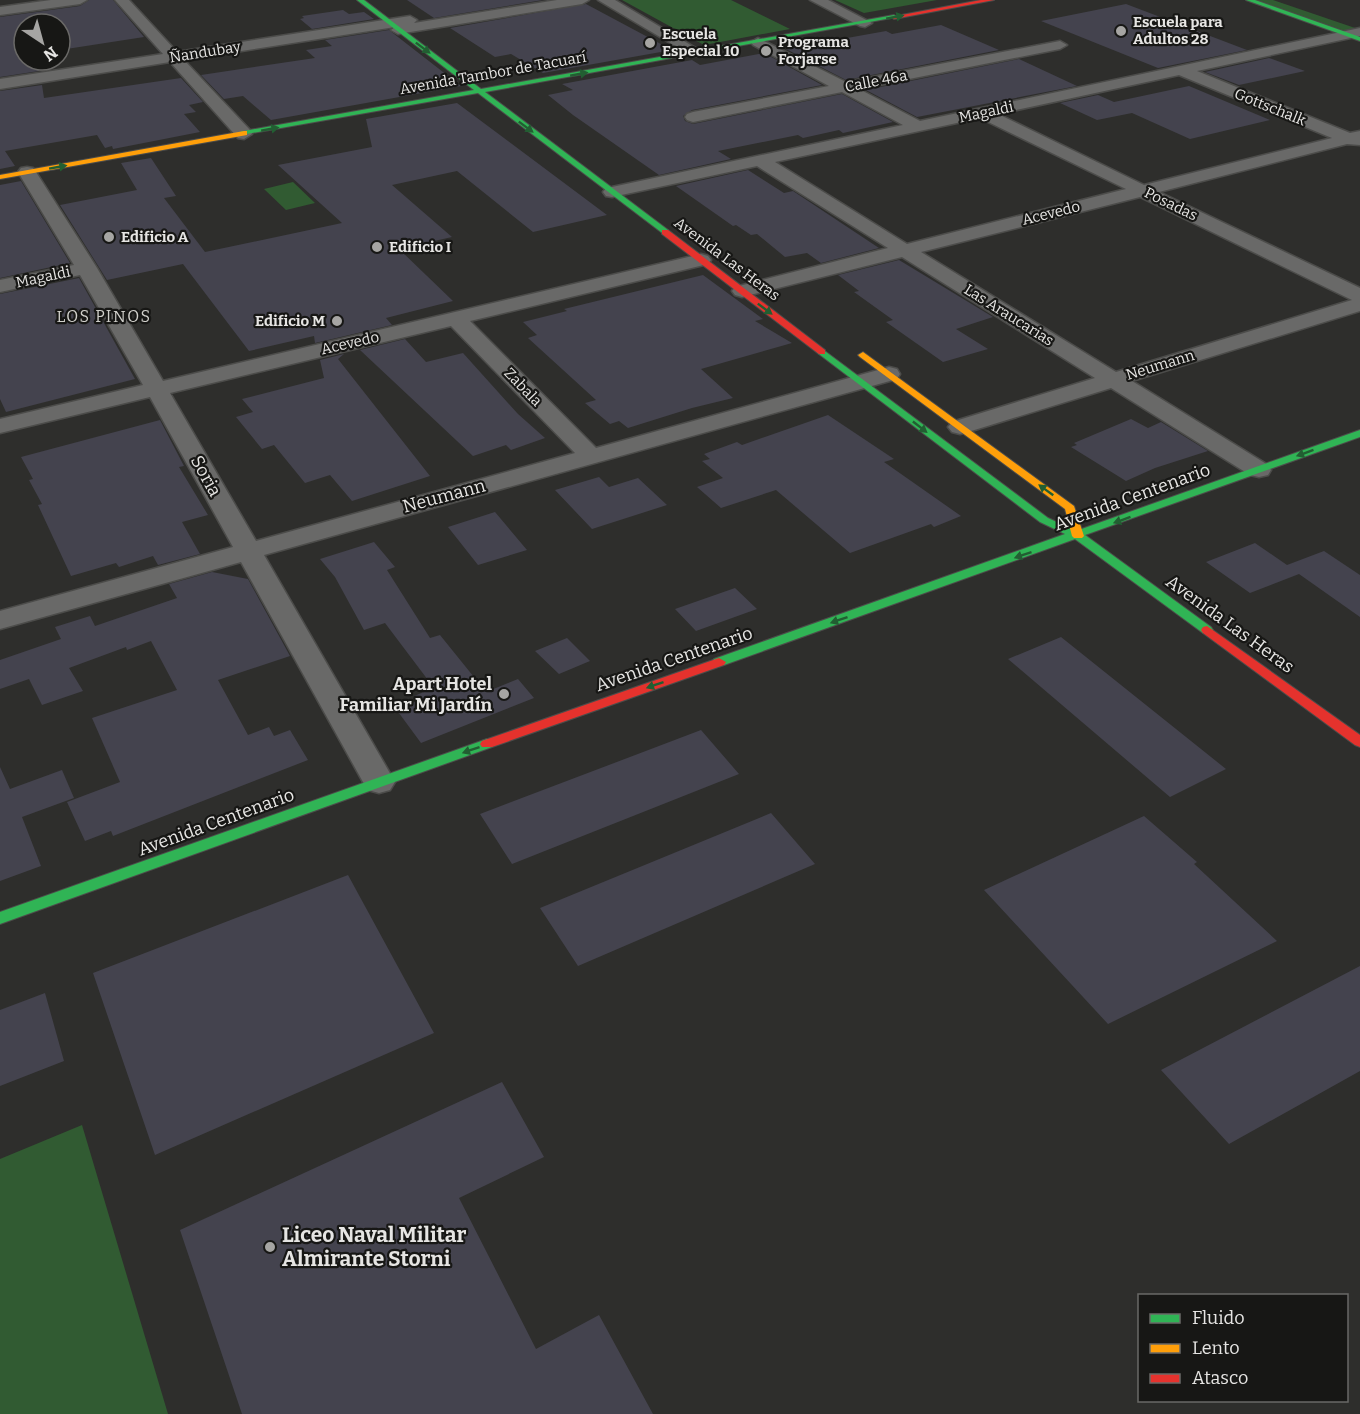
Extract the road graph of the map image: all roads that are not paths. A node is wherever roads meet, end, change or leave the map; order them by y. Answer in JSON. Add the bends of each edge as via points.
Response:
{"nodes":[{"id":1,"x":80,"y":0,"type":"edge"},
{"id":2,"x":122,"y":0,"type":"edge"},
{"id":3,"x":360,"y":0,"type":"edge"},
{"id":4,"x":383,"y":0,"type":"edge"},
{"id":5,"x":582,"y":0,"type":"edge"},
{"id":6,"x":605,"y":0,"type":"edge"},
{"id":7,"x":817,"y":0,"type":"edge"},
{"id":8,"x":991,"y":0,"type":"edge"},
{"id":9,"x":1249,"y":0,"type":"edge"},
{"id":10,"x":1273,"y":0,"type":"edge"},
{"id":11,"x":0,"y":11,"type":"edge"},
{"id":12,"x":414,"y":23,"type":"junction"},
{"id":13,"x":865,"y":23,"type":"junction"},
{"id":14,"x":394,"y":26,"type":"junction"},
{"id":15,"x":1358,"y":32,"type":"edge"},
{"id":16,"x":436,"y":40,"type":"dead end"},
{"id":17,"x":758,"y":42,"type":"junction"},
{"id":18,"x":1060,"y":45,"type":"dead end"},
{"id":19,"x":698,"y":53,"type":"junction"},
{"id":20,"x":175,"y":56,"type":"junction"},
{"id":21,"x":1180,"y":70,"type":"junction"},
{"id":22,"x":483,"y":74,"type":"dead end"},
{"id":23,"x":0,"y":84,"type":"edge"},
{"id":24,"x":844,"y":87,"type":"junction"},
{"id":25,"x":501,"y":88,"type":"junction"},
{"id":26,"x":480,"y":92,"type":"junction"},
{"id":27,"x":520,"y":102,"type":"dead end"},
{"id":28,"x":982,"y":113,"type":"junction"},
{"id":29,"x":693,"y":117,"type":"dead end"},
{"id":30,"x":917,"y":126,"type":"junction"},
{"id":31,"x":244,"y":134,"type":"junction"},
{"id":32,"x":1356,"y":140,"type":"edge"},
{"id":33,"x":759,"y":160,"type":"junction"},
{"id":34,"x":27,"y":172,"type":"junction"},
{"id":35,"x":616,"y":173,"type":"dead end"},
{"id":36,"x":0,"y":177,"type":"edge"},
{"id":37,"x":635,"y":187,"type":"junction"},
{"id":38,"x":1143,"y":190,"type":"junction"},
{"id":39,"x":612,"y":192,"type":"junction"},
{"id":40,"x":653,"y":200,"type":"dead end"},
{"id":41,"x":904,"y":250,"type":"junction"},
{"id":42,"x":701,"y":260,"type":"junction"},
{"id":43,"x":87,"y":268,"type":"junction"},
{"id":44,"x":751,"y":272,"type":"dead end"},
{"id":45,"x":768,"y":285,"type":"junction"},
{"id":46,"x":0,"y":286,"type":"edge"},
{"id":47,"x":742,"y":291,"type":"junction"},
{"id":48,"x":1360,"y":296,"type":"edge"},
{"id":49,"x":786,"y":298,"type":"dead end"},
{"id":50,"x":1360,"y":304,"type":"edge"},
{"id":51,"x":455,"y":318,"type":"junction"},
{"id":52,"x":852,"y":346,"type":"dead end"},
{"id":53,"x":889,"y":374,"type":"junction"},
{"id":54,"x":1113,"y":380,"type":"junction"},
{"id":55,"x":862,"y":381,"type":"junction"},
{"id":56,"x":158,"y":389,"type":"junction"},
{"id":57,"x":0,"y":426,"type":"edge"},
{"id":58,"x":960,"y":427,"type":"junction"},
{"id":59,"x":1360,"y":433,"type":"edge"},
{"id":60,"x":591,"y":456,"type":"junction"},
{"id":61,"x":1259,"y":470,"type":"junction"},
{"id":62,"x":1078,"y":536,"type":"junction"},
{"id":63,"x":247,"y":551,"type":"junction"},
{"id":64,"x":0,"y":620,"type":"edge"},
{"id":65,"x":1360,"y":742,"type":"edge"},
{"id":66,"x":379,"y":782,"type":"junction"},
{"id":67,"x":0,"y":918,"type":"edge"}],
"edges":[{"from":1,"to":11,"type":"street"},
{"from":2,"to":20,"type":"street"},
{"from":3,"to":14,"type":"main road","name":"Avenida Las Heras"},
{"from":4,"to":12,"type":"main road"},
{"from":5,"to":12,"type":"street","name":"Ñandubay"},
{"from":6,"to":19,"type":"street"},
{"from":7,"to":13,"type":"street"},
{"from":13,"to":8,"type":"main road","name":"Avenida Tambor de Tacuarí","one_way":true},
{"from":9,"to":15,"type":"main road"},
{"from":10,"to":15,"type":"main road"},
{"from":12,"to":14,"type":"street","name":"Ñandubay"},
{"from":12,"to":16,"type":"main road"},
{"from":13,"to":17,"type":"main road","name":"Avenida Tambor de Tacuarí"},
{"from":14,"to":20,"type":"street","name":"Ñandubay"},
{"from":14,"to":26,"type":"main road","name":"Avenida Las Heras","one_way":true},
{"from":15,"to":21,"type":"street","name":"Magaldi"},
{"from":17,"to":19,"type":"main road","name":"Avenida Tambor de Tacuarí"},
{"from":17,"to":24,"type":"street"},
{"from":18,"to":24,"type":"street","name":"Calle 46a"},
{"from":25,"to":19,"type":"main road","name":"Avenida Tambor de Tacuarí","one_way":true},
{"from":20,"to":23,"type":"street","name":"Ñandubay"},
{"from":20,"to":31,"type":"street"},
{"from":21,"to":28,"type":"street","name":"Magaldi"},
{"from":21,"to":32,"type":"street","name":"Gottschalk"},
{"from":22,"to":25,"type":"main road"},
{"from":24,"to":29,"type":"street","name":"Calle 46a"},
{"from":24,"to":30,"type":"street"},
{"from":25,"to":26,"type":"main road","name":"Avenida Tambor de Tacuarí"},
{"from":25,"to":27,"type":"main road"},
{"from":31,"to":26,"type":"main road","name":"Avenida Tambor de Tacuarí","one_way":true},
{"from":26,"to":39,"type":"main road","name":"Avenida Las Heras","one_way":true},
{"from":28,"to":30,"type":"street","name":"Magaldi"},
{"from":28,"to":38,"type":"street","name":"Posadas"},
{"from":30,"to":33,"type":"street","name":"Magaldi"},
{"from":34,"to":31,"type":"main road","name":"Avenida Tambor de Tacuarí","one_way":true},
{"from":32,"to":38,"type":"street","name":"Acevedo"},
{"from":33,"to":37,"type":"street","name":"Magaldi"},
{"from":33,"to":41,"type":"street","name":"Las Araucarias"},
{"from":34,"to":36,"type":"main road","name":"Avenida Tambor de Tacuarí"},
{"from":34,"to":43,"type":"street","name":"Soria"},
{"from":35,"to":37,"type":"main road"},
{"from":37,"to":39,"type":"street","name":"Magaldi"},
{"from":37,"to":40,"type":"main road"},
{"from":38,"to":41,"type":"street","name":"Acevedo"},
{"from":38,"to":48,"type":"street","name":"Posadas"},
{"from":39,"to":42,"type":"main road","name":"Avenida Las Heras"},
{"from":41,"to":45,"type":"street","name":"Acevedo"},
{"from":41,"to":54,"type":"street","name":"Las Araucarias"},
{"from":42,"to":47,"type":"main road","name":"Avenida Las Heras"},
{"from":42,"to":51,"type":"street","name":"Acevedo"},
{"from":43,"to":46,"type":"street","name":"Magaldi"},
{"from":43,"to":56,"type":"street","name":"Soria"},
{"from":44,"to":45,"type":"main road","name":"Avenida Las Heras"},
{"from":45,"to":47,"type":"street","name":"Acevedo"},
{"from":45,"to":49,"type":"main road","name":"Avenida Las Heras"},
{"from":47,"to":55,"type":"main road","name":"Avenida Las Heras","one_way":true},
{"from":50,"to":54,"type":"street","name":"Neumann"},
{"from":51,"to":56,"type":"street","name":"Acevedo"},
{"from":51,"to":60,"type":"street","name":"Zabala"},
{"from":52,"to":53,"type":"main road"},
{"from":53,"to":55,"type":"street","name":"Neumann"},
{"from":53,"to":58,"type":"main road"},
{"from":54,"to":58,"type":"street","name":"Neumann"},
{"from":54,"to":61,"type":"street","name":"Las Araucarias"},
{"from":55,"to":60,"type":"street","name":"Neumann"},
{"from":55,"to":62,"type":"main road","name":"Avenida Las Heras","one_way":true,"via":[[1044,520]]},
{"from":56,"to":57,"type":"street","name":"Acevedo"},
{"from":56,"to":63,"type":"street","name":"Soria"},
{"from":62,"to":58,"type":"main road","one_way":true,"via":[[1071,508]]},
{"from":59,"to":61,"type":"main road","name":"Avenida Centenario","one_way":true},
{"from":60,"to":63,"type":"street","name":"Neumann"},
{"from":61,"to":62,"type":"main road","name":"Avenida Centenario","one_way":true},
{"from":62,"to":65,"type":"main road","name":"Avenida Las Heras"},
{"from":62,"to":66,"type":"main road","name":"Avenida Centenario","one_way":true},
{"from":63,"to":64,"type":"street","name":"Neumann"},
{"from":63,"to":66,"type":"street","name":"Soria"},
{"from":66,"to":67,"type":"main road","name":"Avenida Centenario"}]}
